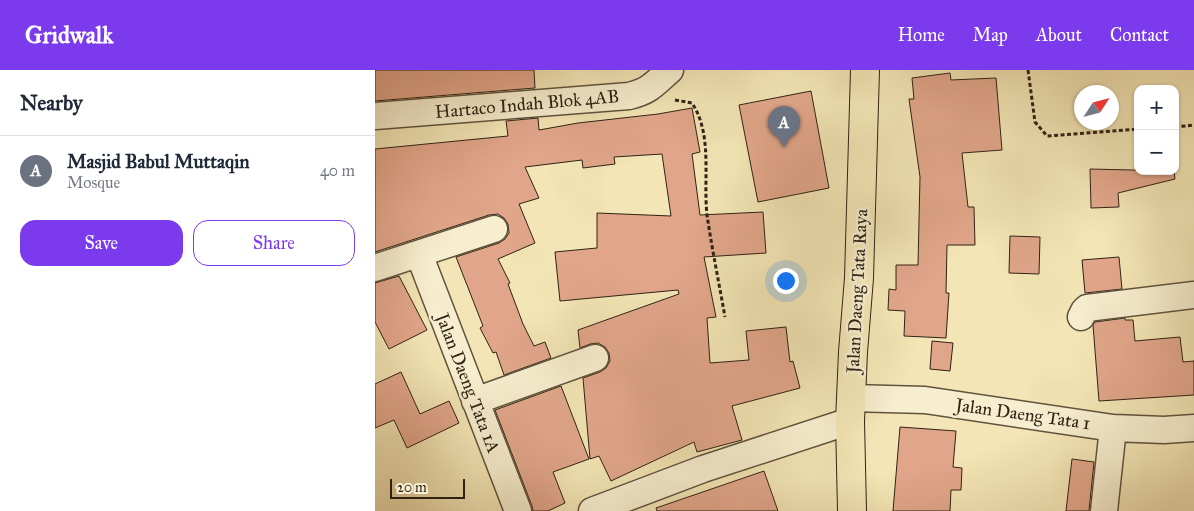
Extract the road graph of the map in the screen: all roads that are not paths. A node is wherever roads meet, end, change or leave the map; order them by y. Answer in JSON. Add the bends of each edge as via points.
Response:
{"nodes":[{"id":1,"x":670,"y":70,"type":"edge"},
{"id":2,"x":865,"y":70,"type":"edge"},
{"id":3,"x":375,"y":116,"type":"edge"},
{"id":4,"x":494,"y":229,"type":"dead end"},
{"id":5,"x":419,"y":254,"type":"junction"},
{"id":6,"x":375,"y":268,"type":"edge"},
{"id":7,"x":1194,"y":295,"type":"edge"},
{"id":8,"x":1081,"y":317,"type":"dead end"},
{"id":9,"x":595,"y":358,"type":"dead end"},
{"id":10,"x":475,"y":401,"type":"junction"},
{"id":11,"x":850,"y":410,"type":"junction"},
{"id":12,"x":1113,"y":428,"type":"junction"},
{"id":13,"x":1194,"y":428,"type":"edge"},
{"id":14,"x":518,"y":511,"type":"edge"},
{"id":15,"x":592,"y":511,"type":"edge"},
{"id":16,"x":852,"y":511,"type":"edge"},
{"id":17,"x":1104,"y":511,"type":"edge"}],
"edges":[{"from":1,"to":3,"type":"street","name":"Hartaco Indah Blok 4AB","via":[[652,87],[629,96]]},
{"from":2,"to":11,"type":"main road","name":"Jalan Daeng Tata Raya","via":[[859,278]]},
{"from":4,"to":5,"type":"street"},
{"from":5,"to":6,"type":"street"},
{"from":5,"to":10,"type":"street","name":"Jalan Daeng Tata 1A"},
{"from":7,"to":8,"type":"street","via":[[1087,308]]},
{"from":9,"to":10,"type":"street"},
{"from":10,"to":14,"type":"street","name":"Jalan Daeng Tata 1A"},
{"from":11,"to":12,"type":"street","name":"Jalan Daeng Tata 1","via":[[925,400]]},
{"from":11,"to":15,"type":"street"},
{"from":11,"to":16,"type":"main road","name":"Jalan Daeng Tata Raya"},
{"from":12,"to":13,"type":"street","name":"Jalan Daeng Tata 1"},
{"from":12,"to":17,"type":"street"}]}
